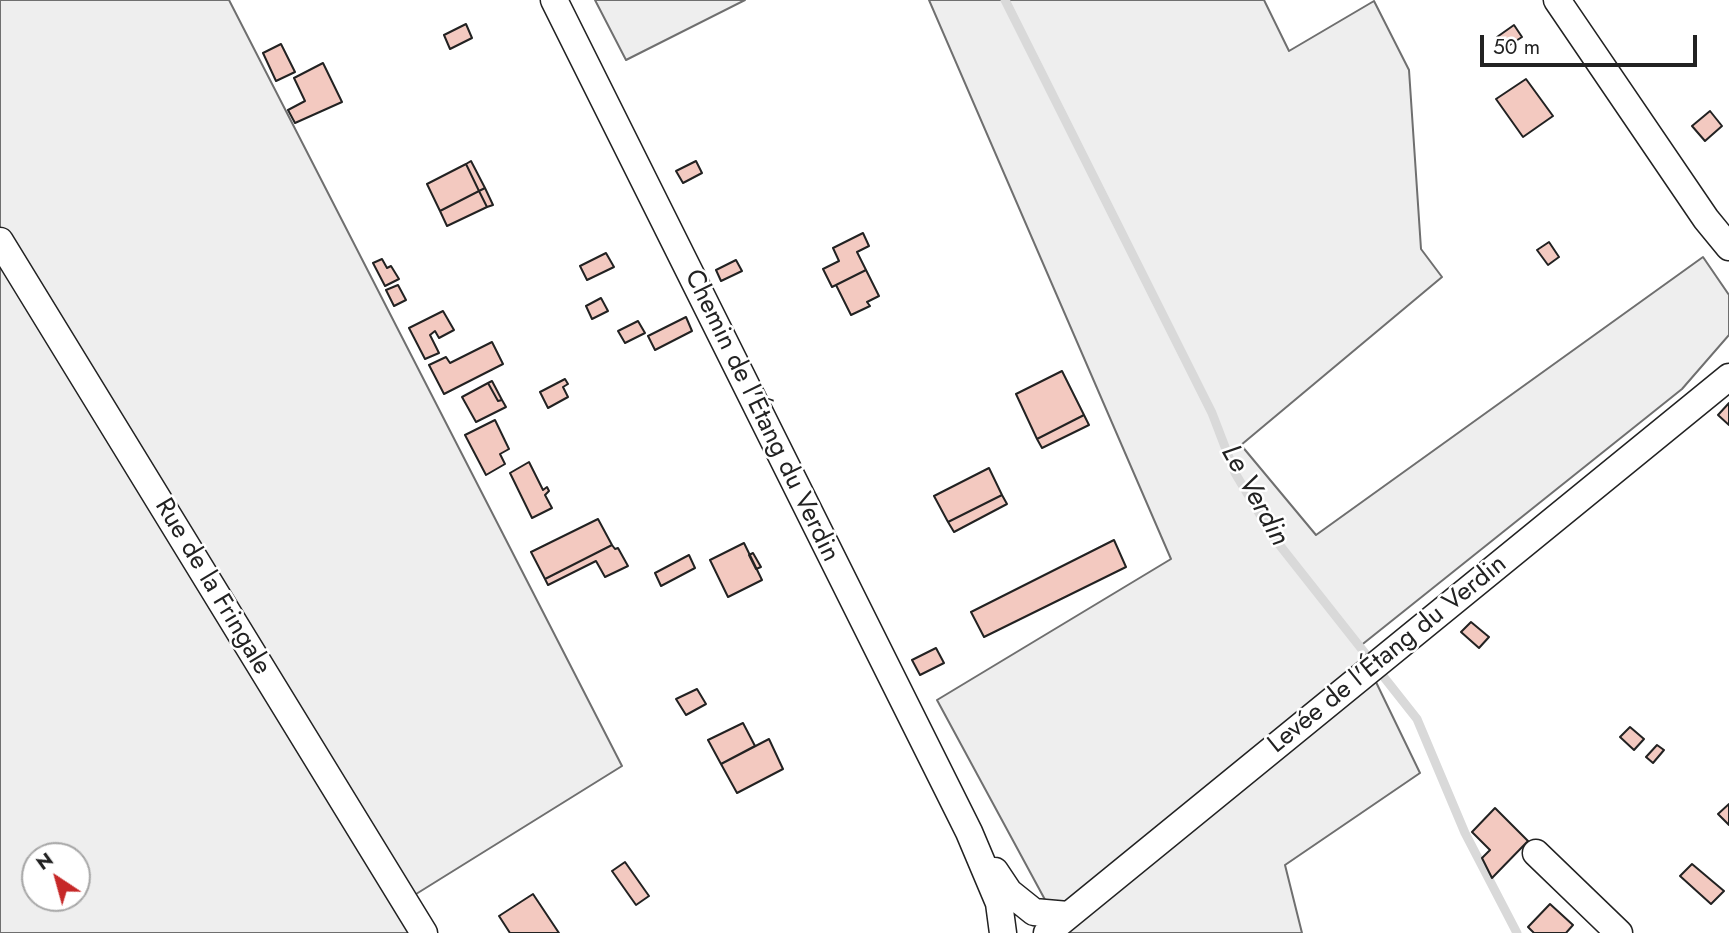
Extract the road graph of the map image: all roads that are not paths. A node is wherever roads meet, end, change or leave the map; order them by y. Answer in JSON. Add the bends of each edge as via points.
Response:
{"nodes":[{"id":1,"x":554,"y":0,"type":"edge"},
{"id":2,"x":1557,"y":0,"type":"edge"},
{"id":3,"x":0,"y":241,"type":"edge"},
{"id":4,"x":1729,"y":247,"type":"edge"},
{"id":5,"x":1729,"y":377,"type":"edge"},
{"id":6,"x":968,"y":832,"type":"junction"},
{"id":7,"x":1536,"y":853,"type":"dead end"},
{"id":8,"x":1068,"y":915,"type":"junction"},
{"id":9,"x":424,"y":933,"type":"edge"},
{"id":10,"x":1003,"y":933,"type":"edge"},
{"id":11,"x":1047,"y":933,"type":"edge"},
{"id":12,"x":1619,"y":933,"type":"edge"}],
"edges":[{"from":1,"to":6,"type":"street","name":"Chemin de l'Étang du Verdin"},
{"from":2,"to":4,"type":"street"},
{"from":3,"to":9,"type":"street","name":"Rue de la Fringale"},
{"from":5,"to":8,"type":"street","name":"Levée de l'Étang du Verdin"},
{"from":6,"to":8,"type":"street","name":"Chemin de l'Étang du Verdin","via":[[1009,892],[1034,912]]},
{"from":6,"to":10,"type":"street","name":"Chemin de l'Étang du Verdin","via":[[999,903]]},
{"from":7,"to":12,"type":"street"},
{"from":8,"to":11,"type":"street","name":"Levée de l'Étang du Verdin"}]}
